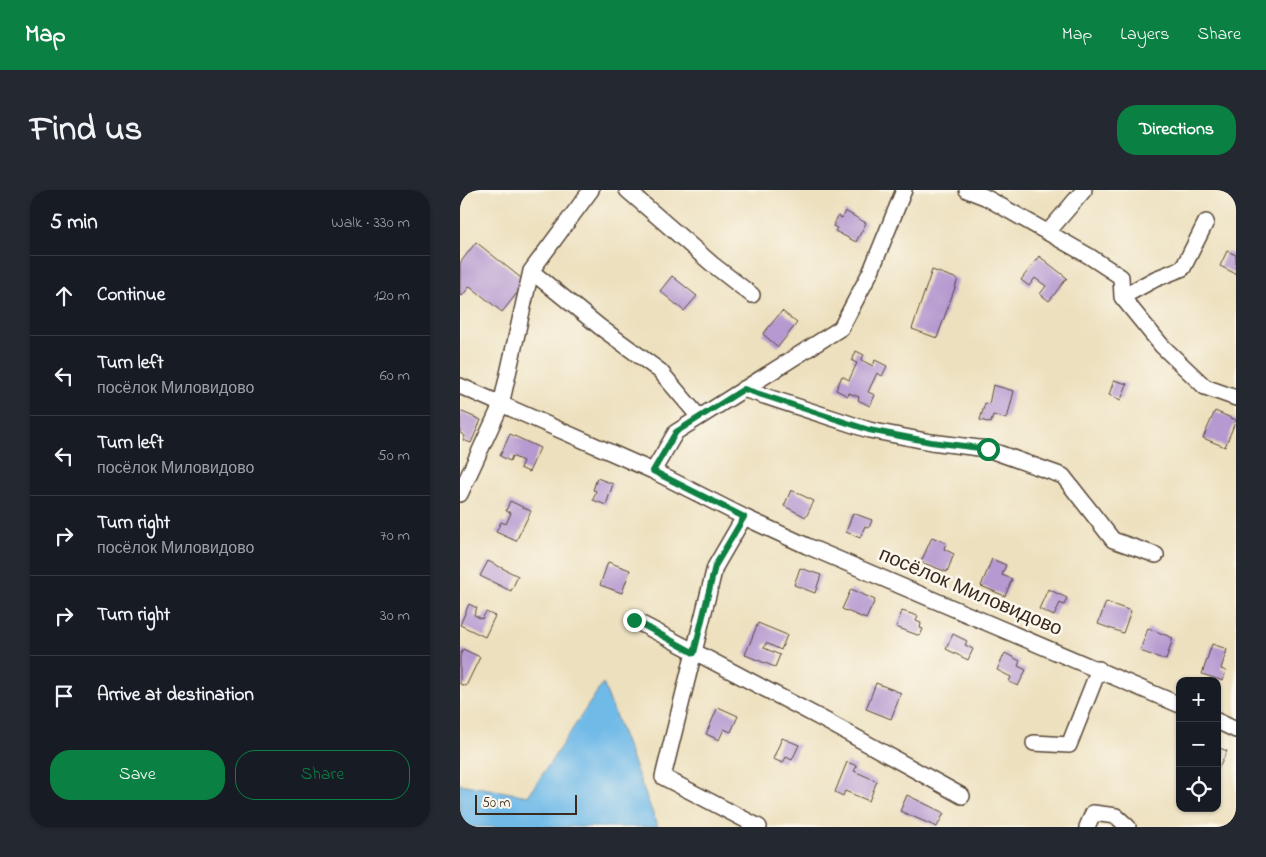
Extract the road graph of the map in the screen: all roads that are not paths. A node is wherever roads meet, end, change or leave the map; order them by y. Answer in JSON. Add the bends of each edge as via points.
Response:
{"nodes":[{"id":1,"x":591,"y":190,"type":"edge"},
{"id":2,"x":627,"y":190,"type":"edge"},
{"id":3,"x":904,"y":190,"type":"edge"},
{"id":4,"x":1084,"y":190,"type":"edge"},
{"id":5,"x":971,"y":191,"type":"edge"},
{"id":6,"x":1206,"y":222,"type":"dead end"},
{"id":7,"x":1048,"y":232,"type":"junction"},
{"id":8,"x":530,"y":272,"type":"junction"},
{"id":9,"x":752,"y":294,"type":"dead end"},
{"id":10,"x":1122,"y":296,"type":"junction"},
{"id":11,"x":460,"y":386,"type":"edge"},
{"id":12,"x":744,"y":389,"type":"junction"},
{"id":13,"x":1236,"y":398,"type":"edge"},
{"id":14,"x":501,"y":405,"type":"junction"},
{"id":15,"x":699,"y":418,"type":"junction"},
{"id":16,"x":653,"y":471,"type":"junction"},
{"id":17,"x":460,"y":494,"type":"edge"},
{"id":18,"x":744,"y":517,"type":"junction"},
{"id":19,"x":1156,"y":555,"type":"dead end"},
{"id":20,"x":634,"y":620,"type":"dead end"},
{"id":21,"x":694,"y":653,"type":"junction"},
{"id":22,"x":1098,"y":669,"type":"junction"},
{"id":23,"x":1176,"y":703,"type":"edge"},
{"id":24,"x":1221,"y":724,"type":"edge"},
{"id":25,"x":1236,"y":730,"type":"edge"},
{"id":26,"x":1034,"y":743,"type":"dead end"},
{"id":27,"x":962,"y":796,"type":"dead end"},
{"id":28,"x":759,"y":827,"type":"edge"},
{"id":29,"x":1088,"y":827,"type":"edge"},
{"id":30,"x":1128,"y":827,"type":"edge"}],
"edges":[{"from":1,"to":8,"type":"street"},
{"from":2,"to":9,"type":"street","via":[[712,264]]},
{"from":3,"to":12,"type":"street","via":[[872,271],[841,328]]},
{"from":4,"to":7,"type":"street"},
{"from":5,"to":7,"type":"street"},
{"from":6,"to":10,"type":"street","via":[[1183,268]]},
{"from":7,"to":10,"type":"street","via":[[1121,277]]},
{"from":8,"to":14,"type":"street"},
{"from":8,"to":15,"type":"street","via":[[660,371]]},
{"from":10,"to":13,"type":"street","via":[[1162,346],[1205,387]]},
{"from":11,"to":14,"type":"street","name":"посёлок Миловидово"},
{"from":12,"to":15,"type":"street"},
{"from":12,"to":19,"type":"street","via":[[869,430],[988,449],[1062,476],[1113,540]]},
{"from":14,"to":16,"type":"street","name":"посёлок Миловидово"},
{"from":14,"to":17,"type":"street"},
{"from":15,"to":16,"type":"street","via":[[676,432]]},
{"from":16,"to":18,"type":"street","name":"посёлок Миловидово"},
{"from":18,"to":21,"type":"street","via":[[715,566]]},
{"from":18,"to":22,"type":"street","name":"посёлок Миловидово"},
{"from":20,"to":21,"type":"street"},
{"from":21,"to":27,"type":"street"},
{"from":21,"to":28,"type":"street","via":[[663,777]]},
{"from":22,"to":23,"type":"street","name":"посёлок Миловидово"},
{"from":22,"to":26,"type":"street","via":[[1069,745]]},
{"from":24,"to":25,"type":"street"},
{"from":29,"to":30,"type":"street","via":[[1093,813],[1116,816]]}]}
